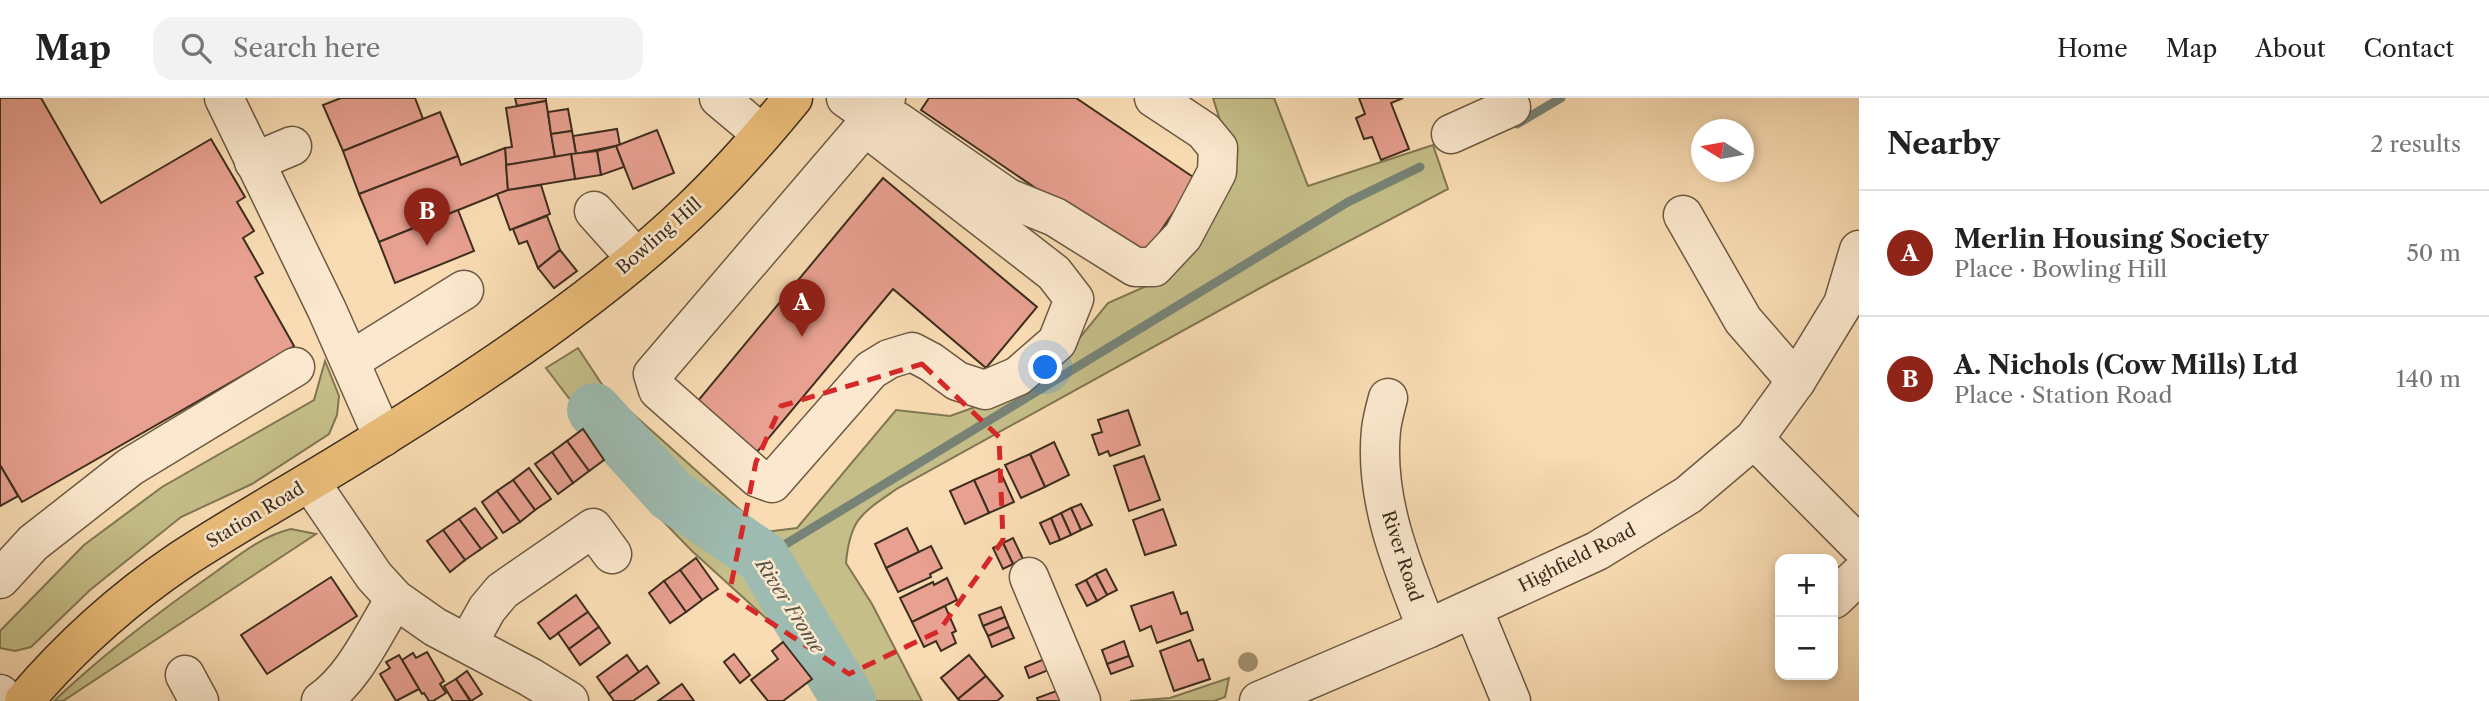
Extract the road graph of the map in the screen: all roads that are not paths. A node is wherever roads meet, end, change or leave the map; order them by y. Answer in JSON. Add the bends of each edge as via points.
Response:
{"nodes":[{"id":1,"x":224,"y":98,"type":"edge"},
{"id":2,"x":719,"y":98,"type":"edge"},
{"id":3,"x":793,"y":98,"type":"edge"},
{"id":4,"x":1154,"y":98,"type":"edge"},
{"id":5,"x":868,"y":104,"type":"edge"},
{"id":6,"x":1511,"y":107,"type":"dead end"},
{"id":7,"x":1461,"y":119,"type":"edge"},
{"id":8,"x":762,"y":134,"type":"junction"},
{"id":9,"x":292,"y":146,"type":"dead end"},
{"id":10,"x":254,"y":162,"type":"junction"},
{"id":11,"x":594,"y":211,"type":"dead end"},
{"id":12,"x":1683,"y":215,"type":"dead end"},
{"id":13,"x":1859,"y":250,"type":"edge"},
{"id":14,"x":636,"y":258,"type":"junction"},
{"id":15,"x":464,"y":290,"type":"dead end"},
{"id":16,"x":507,"y":355,"type":"joint"},
{"id":17,"x":350,"y":361,"type":"junction"},
{"id":18,"x":295,"y":366,"type":"dead end"},
{"id":19,"x":1796,"y":381,"type":"junction"},
{"id":20,"x":1387,"y":398,"type":"dead end"},
{"id":21,"x":383,"y":437,"type":"junction"},
{"id":22,"x":1754,"y":439,"type":"junction"},
{"id":23,"x":310,"y":482,"type":"junction"},
{"id":24,"x":1859,"y":545,"type":"edge"},
{"id":25,"x":612,"y":554,"type":"dead end"},
{"id":26,"x":1030,"y":577,"type":"dead end"},
{"id":27,"x":0,"y":579,"type":"edge"},
{"id":28,"x":394,"y":599,"type":"junction"},
{"id":29,"x":1473,"y":609,"type":"junction"},
{"id":30,"x":1427,"y":629,"type":"junction"},
{"id":31,"x":468,"y":643,"type":"junction"},
{"id":32,"x":0,"y":694,"type":"edge"},
{"id":33,"x":7,"y":701,"type":"edge"},
{"id":34,"x":24,"y":701,"type":"edge"},
{"id":35,"x":321,"y":701,"type":"edge"},
{"id":36,"x":569,"y":701,"type":"edge"},
{"id":37,"x":1081,"y":701,"type":"edge"},
{"id":38,"x":1259,"y":701,"type":"edge"},
{"id":39,"x":1511,"y":701,"type":"edge"}],
"edges":[{"from":1,"to":10,"type":"street"},
{"from":2,"to":8,"type":"street"},
{"from":3,"to":8,"type":"main road","name":"Bowling Hill"},
{"from":4,"to":5,"type":"street","via":[[1204,131],[1218,148],[1217,172],[1183,236],[1154,267],[1135,267],[1055,217],[1009,198]]},
{"from":5,"to":5,"type":"street","via":[[653,374],[658,390],[758,478],[772,482],[871,370],[889,359],[912,352],[957,381],[985,390],[1018,376],[1057,342],[1074,299],[1054,273],[880,138]]},
{"from":6,"to":7,"type":"street"},
{"from":8,"to":14,"type":"main road","name":"Bowling Hill","via":[[691,211]]},
{"from":9,"to":10,"type":"street"},
{"from":10,"to":17,"type":"street"},
{"from":11,"to":14,"type":"street"},
{"from":12,"to":19,"type":"street","via":[[1742,320]]},
{"from":13,"to":19,"type":"street","name":"Highfield Road","via":[[1843,304]]},
{"from":14,"to":16,"type":"main road","name":"Bowling Hill"},
{"from":15,"to":17,"type":"street"},
{"from":16,"to":21,"type":"main road","name":"Station Road"},
{"from":17,"to":21,"type":"street"},
{"from":18,"to":27,"type":"street","via":[[130,467],[33,543]]},
{"from":19,"to":22,"type":"street","name":"Highfield Road"},
{"from":20,"to":30,"type":"street","name":"River Road","via":[[1381,429],[1383,490],[1390,528]]},
{"from":21,"to":23,"type":"main road","name":"Station Road"},
{"from":22,"to":24,"type":"street"},
{"from":22,"to":29,"type":"street","name":"Highfield Road","via":[[1689,495],[1643,525]]},
{"from":23,"to":28,"type":"street"},
{"from":23,"to":34,"type":"main road","name":"Station Road","via":[[181,560],[128,599],[80,640]]},
{"from":25,"to":31,"type":"street","via":[[593,528],[502,591]]},
{"from":26,"to":37,"type":"street"},
{"from":28,"to":31,"type":"street"},
{"from":28,"to":35,"type":"street","via":[[349,674]]},
{"from":29,"to":30,"type":"street","name":"Highfield Road"},
{"from":29,"to":39,"type":"street"},
{"from":30,"to":38,"type":"street","name":"Highfield Road"},
{"from":31,"to":36,"type":"street"},
{"from":32,"to":33,"type":"street"}]}
